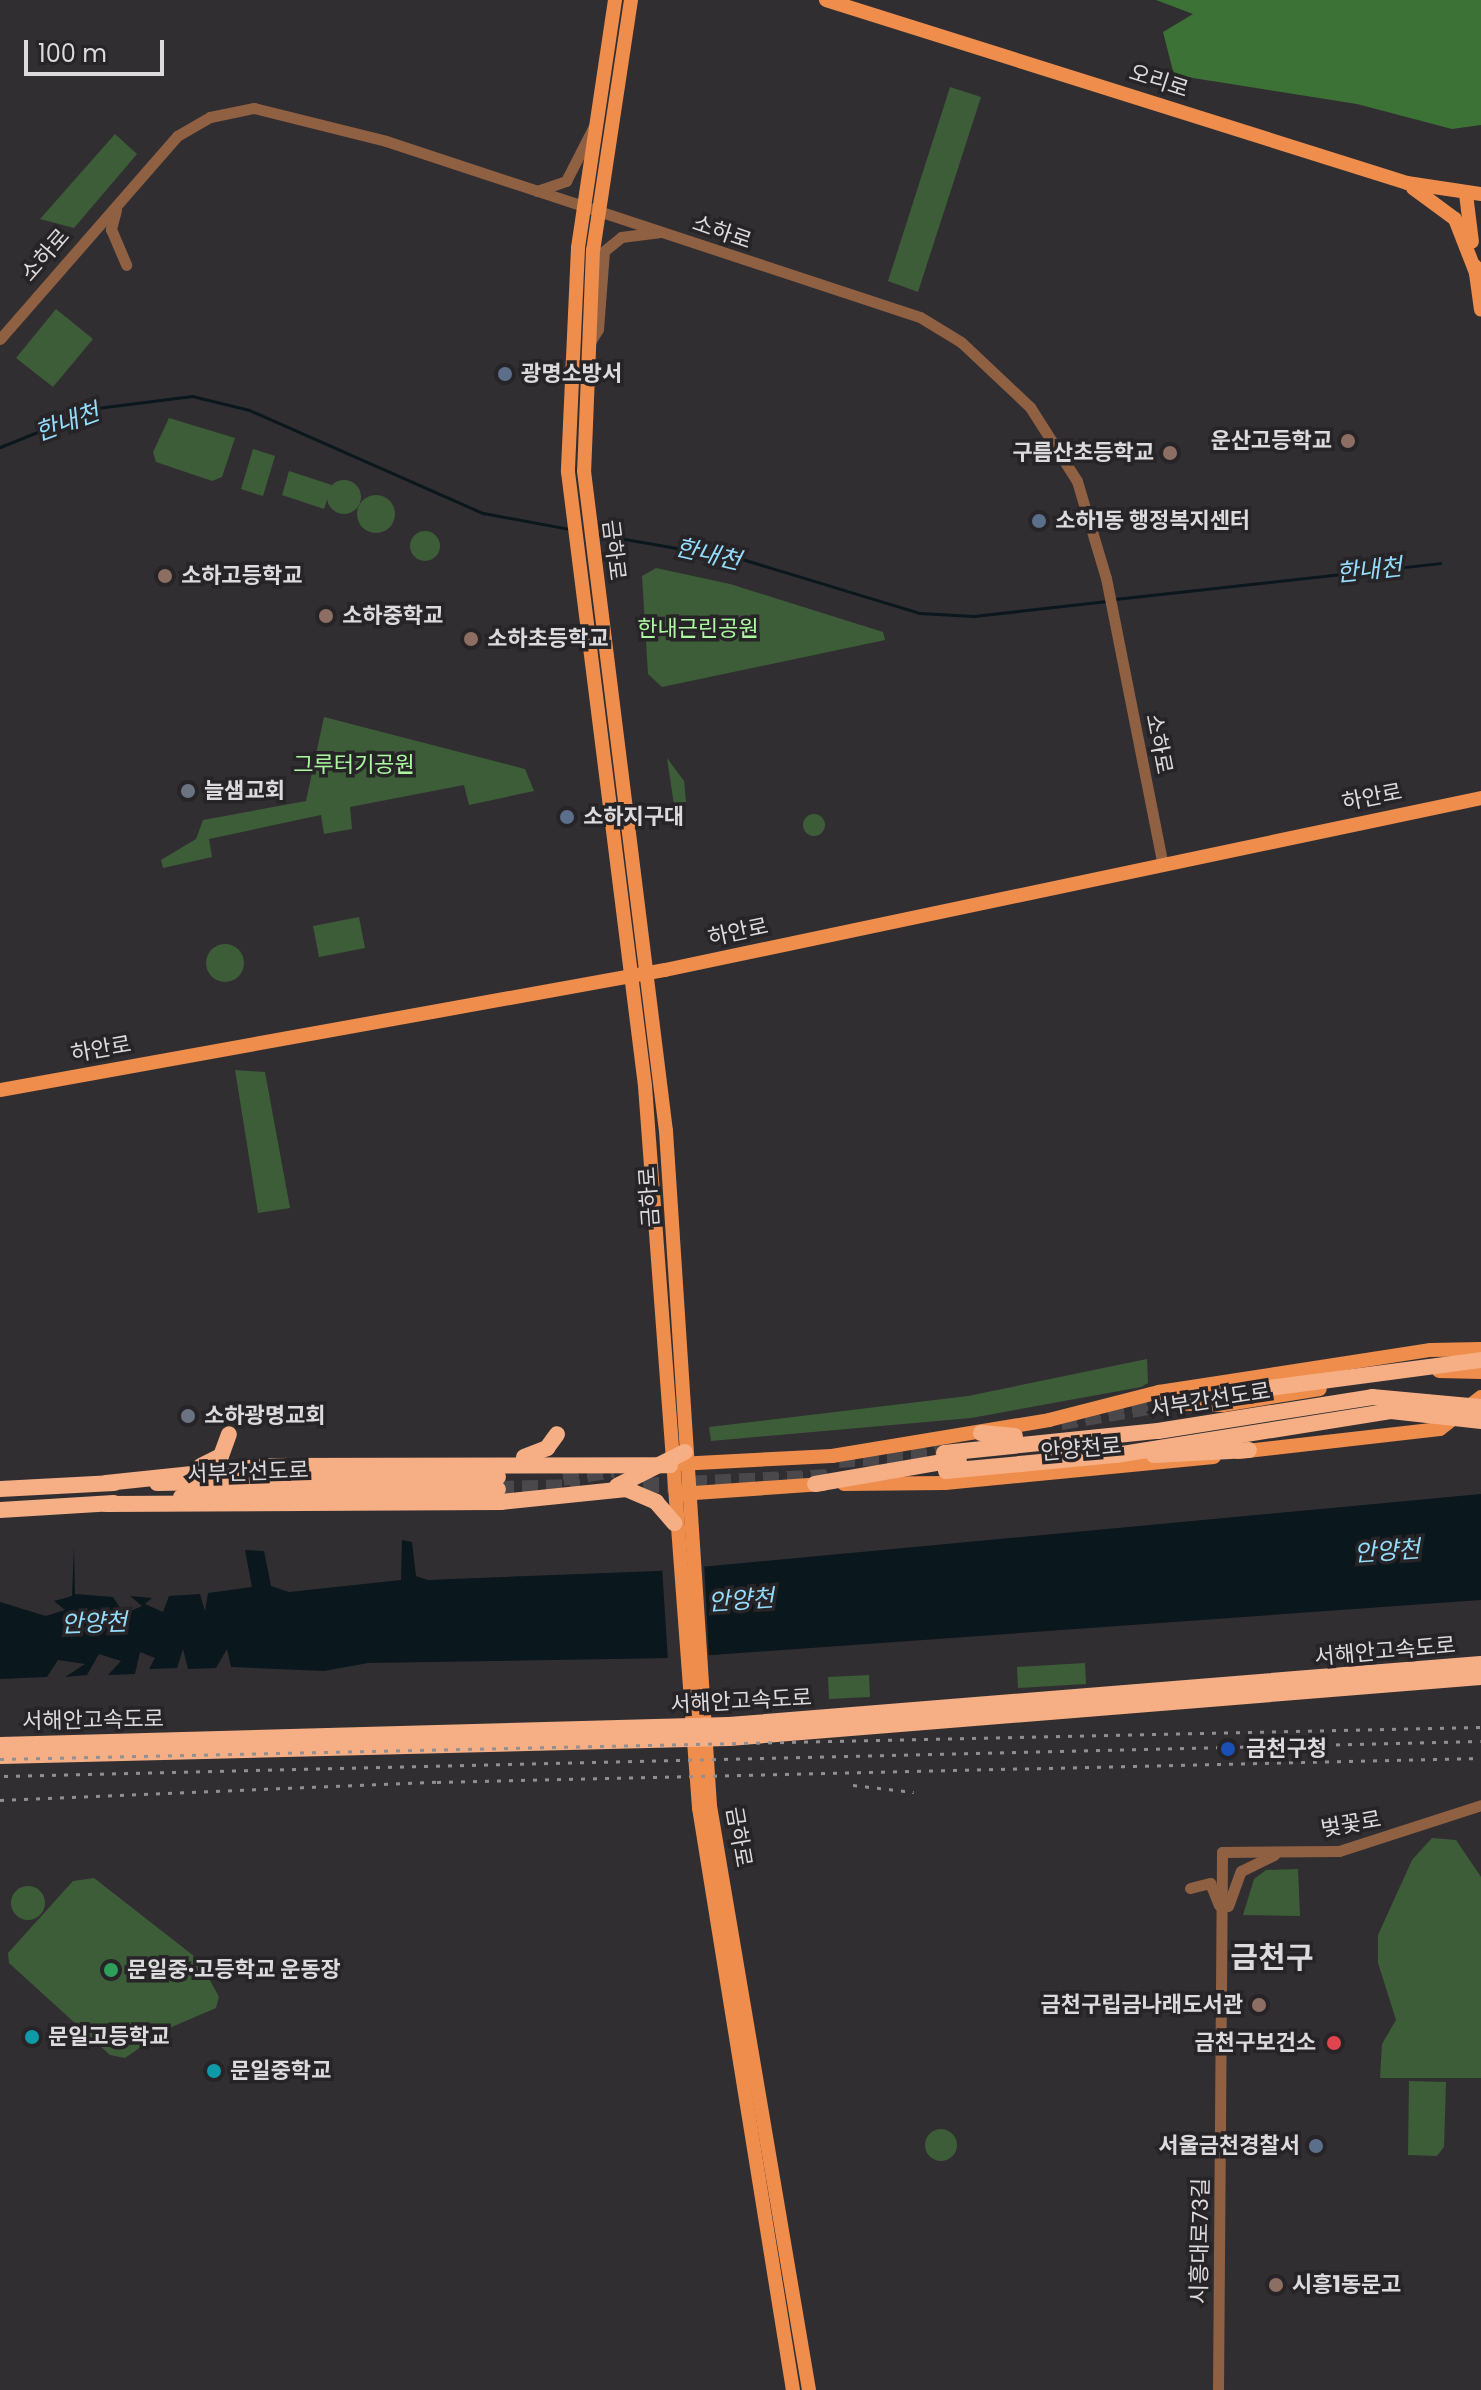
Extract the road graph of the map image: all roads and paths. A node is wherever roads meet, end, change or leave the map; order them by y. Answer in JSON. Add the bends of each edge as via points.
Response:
{"nodes":[{"id":1,"x":631,"y":0,"type":"edge"},
{"id":2,"x":826,"y":0,"type":"edge"},
{"id":3,"x":612,"y":4,"type":"edge"},
{"id":4,"x":595,"y":124,"type":"junction"},
{"id":5,"x":1407,"y":183,"type":"junction"},
{"id":6,"x":537,"y":191,"type":"junction"},
{"id":7,"x":1473,"y":194,"type":"edge"},
{"id":8,"x":118,"y":202,"type":"junction"},
{"id":9,"x":591,"y":208,"type":"junction"},
{"id":10,"x":661,"y":232,"type":"junction"},
{"id":11,"x":1481,"y":256,"type":"edge"},
{"id":12,"x":126,"y":265,"type":"dead end"},
{"id":13,"x":1476,"y":273,"type":"junction"},
{"id":14,"x":1481,"y":310,"type":"edge"},
{"id":15,"x":0,"y":339,"type":"edge"},
{"id":16,"x":585,"y":351,"type":"junction"},
{"id":17,"x":1481,"y":798,"type":"edge"},
{"id":18,"x":1162,"y":862,"type":"junction"},
{"id":19,"x":648,"y":972,"type":"junction"},
{"id":20,"x":630,"y":975,"type":"junction"},
{"id":21,"x":0,"y":1090,"type":"edge"},
{"id":22,"x":1481,"y":1349,"type":"edge"},
{"id":23,"x":1481,"y":1360,"type":"edge"},
{"id":24,"x":1481,"y":1372,"type":"edge"},
{"id":25,"x":1159,"y":1392,"type":"junction"},
{"id":26,"x":1223,"y":1394,"type":"tunnel mouth"},
{"id":27,"x":1481,"y":1397,"type":"edge"},
{"id":28,"x":1481,"y":1407,"type":"edge"},
{"id":29,"x":1481,"y":1421,"type":"edge"},
{"id":30,"x":1194,"y":1432,"type":"junction"},
{"id":31,"x":981,"y":1433,"type":"junction"},
{"id":32,"x":1249,"y":1450,"type":"junction"},
{"id":33,"x":944,"y":1453,"type":"tunnel mouth"},
{"id":34,"x":1116,"y":1455,"type":"junction"},
{"id":35,"x":680,"y":1460,"type":"junction"},
{"id":36,"x":582,"y":1462,"type":"junction"},
{"id":37,"x":608,"y":1462,"type":"junction"},
{"id":38,"x":267,"y":1466,"type":"junction"},
{"id":39,"x":191,"y":1469,"type":"junction"},
{"id":40,"x":946,"y":1471,"type":"tunnel mouth"},
{"id":41,"x":499,"y":1476,"type":"junction"},
{"id":42,"x":106,"y":1483,"type":"junction"},
{"id":43,"x":815,"y":1484,"type":"junction"},
{"id":44,"x":0,"y":1489,"type":"edge"},
{"id":45,"x":600,"y":1490,"type":"junction"},
{"id":46,"x":712,"y":1491,"type":"junction"},
{"id":47,"x":679,"y":1494,"type":"junction"},
{"id":48,"x":518,"y":1501,"type":"junction"},
{"id":49,"x":106,"y":1504,"type":"junction"},
{"id":50,"x":0,"y":1510,"type":"edge"},
{"id":51,"x":680,"y":1522,"type":"junction"},
{"id":52,"x":1481,"y":1664,"type":"edge"},
{"id":53,"x":1481,"y":1677,"type":"edge"},
{"id":54,"x":0,"y":1745,"type":"edge"},
{"id":55,"x":0,"y":1756,"type":"edge"},
{"id":56,"x":1481,"y":1805,"type":"edge"},
{"id":57,"x":1290,"y":1851,"type":"junction"},
{"id":58,"x":1222,"y":1852,"type":"joint"},
{"id":59,"x":1190,"y":1888,"type":"dead end"},
{"id":60,"x":1224,"y":1921,"type":"junction"},
{"id":61,"x":727,"y":1936,"type":"junction"},
{"id":62,"x":793,"y":2390,"type":"edge"},
{"id":63,"x":809,"y":2390,"type":"edge"},
{"id":64,"x":1218,"y":2390,"type":"edge"}],
"edges":[{"from":1,"to":9,"type":"main road","name":"금하로"},
{"from":2,"to":5,"type":"main road","name":"오리로"},
{"from":3,"to":4,"type":"main road","name":"금하로"},
{"from":4,"to":6,"type":"street","via":[[566,181]]},
{"from":4,"to":9,"type":"main road","name":"금하로"},
{"from":5,"to":7,"type":"main road","name":"오리로"},
{"from":5,"to":13,"type":"main road","via":[[1455,219]]},
{"from":6,"to":8,"type":"street","name":"소하로","via":[[254,108],[187,128]]},
{"from":6,"to":9,"type":"street","name":"소하로"},
{"from":7,"to":13,"type":"main road"},
{"from":8,"to":12,"type":"street","via":[[111,229]]},
{"from":8,"to":15,"type":"street","name":"소하로"},
{"from":9,"to":10,"type":"street","name":"소하로"},
{"from":9,"to":16,"type":"main road","name":"금하로"},
{"from":9,"to":20,"type":"main road","name":"금하로","via":[[567,403],[572,508]]},
{"from":10,"to":16,"type":"street","via":[[621,237],[604,251],[598,329]]},
{"from":10,"to":18,"type":"street","name":"소하로","via":[[920,317],[961,342],[1056,443],[1077,481],[1106,578]]},
{"from":11,"to":13,"type":"main road"},
{"from":13,"to":14,"type":"main road"},
{"from":16,"to":19,"type":"main road","name":"금하로","via":[[587,512]]},
{"from":17,"to":18,"type":"main road","name":"하안로"},
{"from":18,"to":19,"type":"main road","name":"하안로"},
{"from":19,"to":20,"type":"main road","name":"하안로"},
{"from":19,"to":35,"type":"main road","name":"금하로","via":[[673,1222]]},
{"from":20,"to":21,"type":"main road","name":"하안로"},
{"from":20,"to":35,"type":"main road","name":"금하로"},
{"from":22,"to":25,"type":"main road","name":"안양천로","via":[[1431,1350]]},
{"from":23,"to":26,"type":"highway"},
{"from":24,"to":25,"type":"main road","via":[[1412,1372],[1223,1405],[1163,1403]]},
{"from":25,"to":31,"type":"main road","name":"안양천로"},
{"from":27,"to":32,"type":"main road","name":"안양천로","via":[[1440,1429]]},
{"from":28,"to":30,"type":"highway","name":"서부간선도로","via":[[1408,1397]]},
{"from":29,"to":30,"type":"highway","name":"서부간선도로","via":[[1391,1411]]},
{"from":30,"to":31,"type":"highway"},
{"from":30,"to":33,"type":"highway","name":"서부간선도로"},
{"from":30,"to":34,"type":"highway","name":"서부간선도로"},
{"from":30,"to":43,"type":"highway","via":[[941,1460]]},
{"from":31,"to":35,"type":"main road","name":"안양천로","via":[[832,1456]]},
{"from":32,"to":34,"type":"highway"},
{"from":32,"to":43,"type":"main road","name":"안양천로","via":[[945,1483]]},
{"from":34,"to":40,"type":"highway","name":"서부간선도로"},
{"from":35,"to":37,"type":"highway"},
{"from":35,"to":45,"type":"highway"},
{"from":35,"to":47,"type":"main road","name":"금하로"},
{"from":36,"to":37,"type":"highway"},
{"from":36,"to":41,"type":"highway"},
{"from":36,"to":41,"type":"highway","via":[[562,1449],[557,1434],[538,1454]]},
{"from":37,"to":48,"type":"highway","via":[[625,1468],[620,1479]]},
{"from":38,"to":39,"type":"highway"},
{"from":38,"to":39,"type":"highway","via":[[240,1455],[229,1434],[221,1456]]},
{"from":38,"to":41,"type":"highway"},
{"from":39,"to":42,"type":"highway"},
{"from":41,"to":42,"type":"highway","name":"서부간선도로"},
{"from":41,"to":49,"type":"highway","name":"서부간선도로"},
{"from":42,"to":44,"type":"highway","name":"서부간선도로"},
{"from":43,"to":46,"type":"main road","name":"안양천로"},
{"from":45,"to":48,"type":"highway"},
{"from":45,"to":51,"type":"highway","via":[[642,1494]]},
{"from":46,"to":47,"type":"main road","name":"안양천로"},
{"from":46,"to":51,"type":"main road"},
{"from":47,"to":51,"type":"main road","name":"금하로"},
{"from":48,"to":49,"type":"highway"},
{"from":49,"to":50,"type":"highway","name":"서부간선도로"},
{"from":51,"to":61,"type":"main road","name":"금하로","via":[[697,1794]]},
{"from":52,"to":54,"type":"highway","name":"서해안고속도로","via":[[744,1724]]},
{"from":53,"to":55,"type":"highway","name":"서해안고속도로","via":[[729,1738]]},
{"from":56,"to":57,"type":"street","name":"벚꽃로","via":[[1352,1849]]},
{"from":57,"to":58,"type":"street","name":"벚꽃로"},
{"from":57,"to":60,"type":"street","via":[[1241,1871]]},
{"from":58,"to":60,"type":"street","name":"시흥대로73길"},
{"from":59,"to":60,"type":"street","via":[[1203,1880],[1214,1886]]},
{"from":60,"to":64,"type":"street","name":"시흥대로73길"},
{"from":61,"to":62,"type":"main road","name":"금하로"},
{"from":61,"to":63,"type":"main road","name":"금하로"}]}
